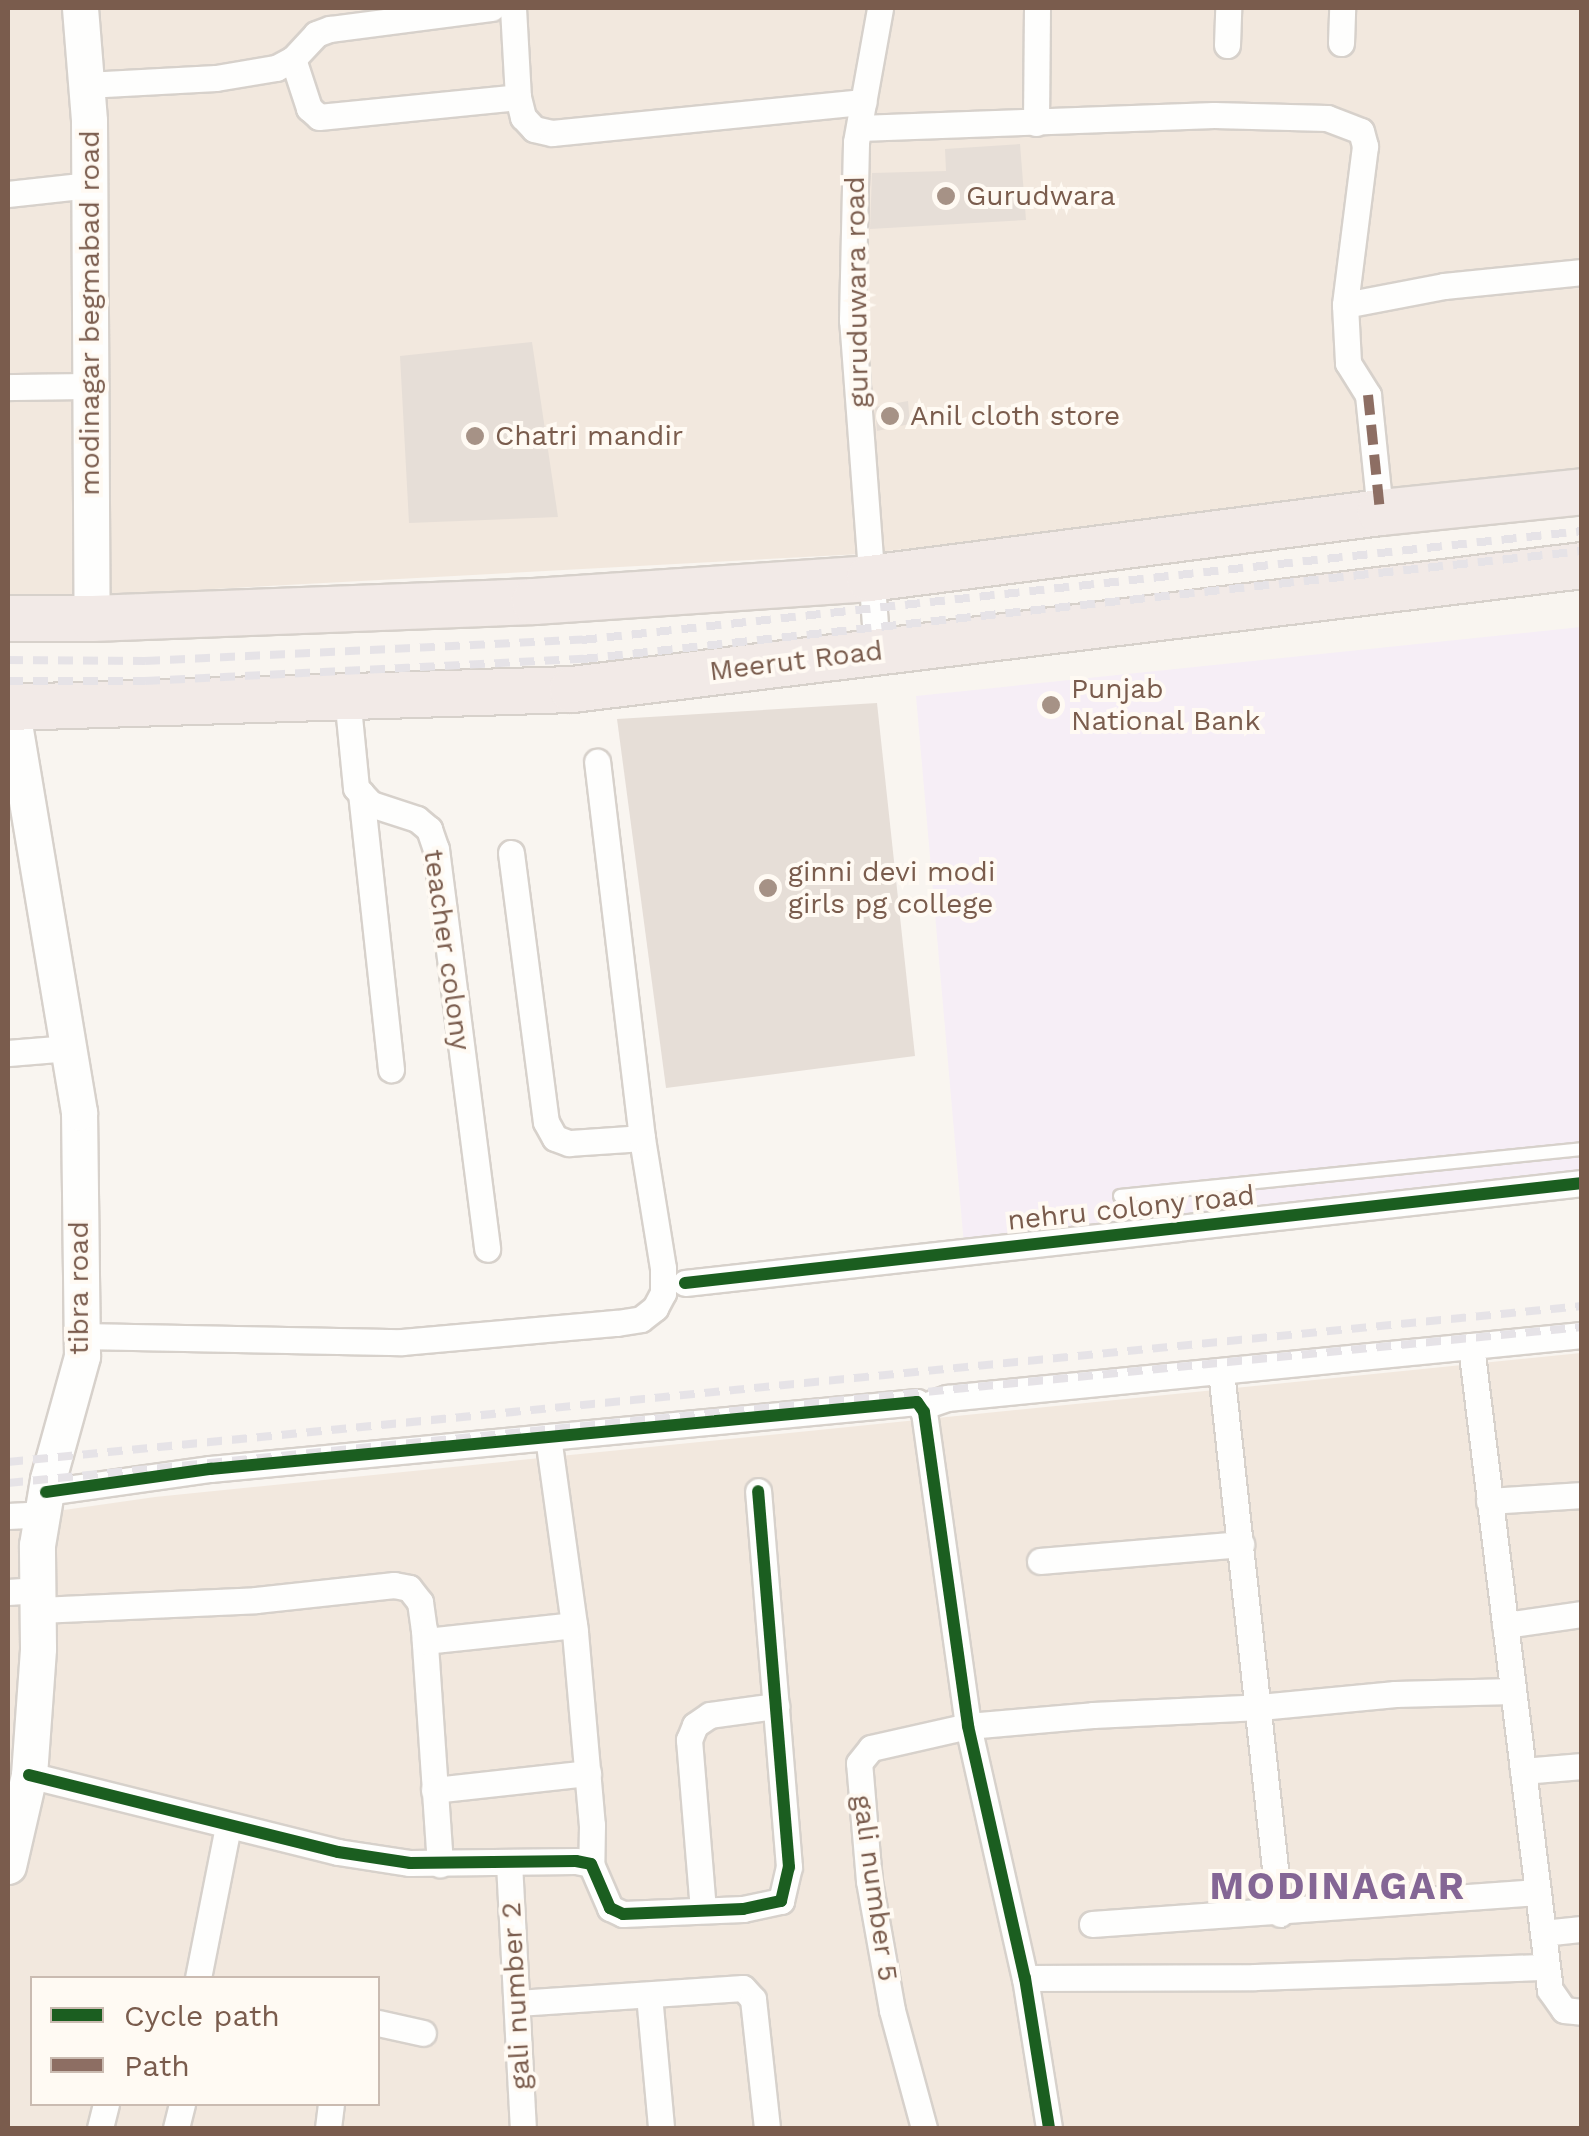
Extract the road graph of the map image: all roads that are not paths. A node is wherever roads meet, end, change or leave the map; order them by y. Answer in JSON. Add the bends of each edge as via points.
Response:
{"nodes":[{"id":1,"x":80,"y":8,"type":"edge"},
{"id":2,"x":492,"y":8,"type":"edge"},
{"id":3,"x":513,"y":8,"type":"edge"},
{"id":4,"x":880,"y":8,"type":"edge"},
{"id":5,"x":1038,"y":8,"type":"edge"},
{"id":6,"x":1228,"y":8,"type":"edge"},
{"id":7,"x":1342,"y":8,"type":"edge"},
{"id":8,"x":1341,"y":43,"type":"dead end"},
{"id":9,"x":1227,"y":44,"type":"dead end"},
{"id":10,"x":293,"y":58,"type":"junction"},
{"id":11,"x":86,"y":85,"type":"junction"},
{"id":12,"x":518,"y":97,"type":"junction"},
{"id":13,"x":861,"y":115,"type":"junction"},
{"id":14,"x":1036,"y":123,"type":"junction"},
{"id":15,"x":89,"y":185,"type":"junction"},
{"id":16,"x":8,"y":194,"type":"edge"},
{"id":17,"x":1582,"y":272,"type":"edge"},
{"id":18,"x":1346,"y":305,"type":"junction"},
{"id":19,"x":90,"y":386,"type":"junction"},
{"id":20,"x":8,"y":387,"type":"edge"},
{"id":21,"x":1582,"y":491,"type":"edge"},
{"id":22,"x":1380,"y":512,"type":"junction"},
{"id":23,"x":1582,"y":565,"type":"edge"},
{"id":24,"x":869,"y":578,"type":"junction"},
{"id":25,"x":8,"y":618,"type":"edge"},
{"id":26,"x":92,"y":618,"type":"junction"},
{"id":27,"x":877,"y":651,"type":"junction"},
{"id":28,"x":347,"y":696,"type":"junction"},
{"id":29,"x":9,"y":707,"type":"edge"},
{"id":30,"x":597,"y":762,"type":"dead end"},
{"id":31,"x":16,"y":783,"type":"edge"},
{"id":32,"x":360,"y":793,"type":"junction"},
{"id":33,"x":511,"y":853,"type":"dead end"},
{"id":34,"x":68,"y":1048,"type":"junction"},
{"id":35,"x":8,"y":1053,"type":"edge"},
{"id":36,"x":391,"y":1070,"type":"dead end"},
{"id":37,"x":642,"y":1138,"type":"junction"},
{"id":38,"x":1582,"y":1149,"type":"edge"},
{"id":39,"x":1582,"y":1183,"type":"edge"},
{"id":40,"x":1120,"y":1196,"type":"dead end"},
{"id":41,"x":486,"y":1249,"type":"dead end"},
{"id":42,"x":685,"y":1283,"type":"dead end"},
{"id":43,"x":1582,"y":1335,"type":"edge"},
{"id":44,"x":82,"y":1336,"type":"junction"},
{"id":45,"x":1471,"y":1346,"type":"junction"},
{"id":46,"x":1221,"y":1371,"type":"junction"},
{"id":47,"x":922,"y":1408,"type":"junction"},
{"id":48,"x":548,"y":1436,"type":"junction"},
{"id":49,"x":758,"y":1491,"type":"dead end"},
{"id":50,"x":1582,"y":1495,"type":"edge"},
{"id":51,"x":1489,"y":1501,"type":"junction"},
{"id":52,"x":32,"y":1508,"type":"edge"},
{"id":53,"x":1241,"y":1544,"type":"junction"},
{"id":54,"x":1040,"y":1561,"type":"dead end"},
{"id":55,"x":28,"y":1598,"type":"edge"},
{"id":56,"x":1582,"y":1614,"type":"edge"},
{"id":57,"x":574,"y":1625,"type":"junction"},
{"id":58,"x":1504,"y":1625,"type":"junction"},
{"id":59,"x":425,"y":1640,"type":"junction"},
{"id":60,"x":1513,"y":1691,"type":"junction"},
{"id":61,"x":776,"y":1706,"type":"junction"},
{"id":62,"x":1260,"y":1707,"type":"junction"},
{"id":63,"x":968,"y":1726,"type":"junction"},
{"id":64,"x":1582,"y":1766,"type":"edge"},
{"id":65,"x":1524,"y":1770,"type":"junction"},
{"id":66,"x":588,"y":1773,"type":"junction"},
{"id":67,"x":29,"y":1775,"type":"junction"},
{"id":68,"x":434,"y":1790,"type":"junction"},
{"id":69,"x":228,"y":1826,"type":"junction"},
{"id":70,"x":8,"y":1858,"type":"edge"},
{"id":71,"x":509,"y":1862,"type":"junction"},
{"id":72,"x":440,"y":1864,"type":"junction"},
{"id":73,"x":591,"y":1864,"type":"junction"},
{"id":74,"x":1538,"y":1892,"type":"junction"},
{"id":75,"x":703,"y":1910,"type":"junction"},
{"id":76,"x":1280,"y":1914,"type":"junction"},
{"id":77,"x":1092,"y":1924,"type":"dead end"},
{"id":78,"x":1582,"y":1928,"type":"edge"},
{"id":79,"x":1543,"y":1933,"type":"junction"},
{"id":80,"x":1548,"y":1967,"type":"junction"},
{"id":81,"x":198,"y":1976,"type":"edge"},
{"id":82,"x":1025,"y":1978,"type":"junction"},
{"id":83,"x":649,"y":1995,"type":"junction"},
{"id":84,"x":516,"y":2003,"type":"junction"},
{"id":85,"x":1582,"y":2012,"type":"edge"},
{"id":86,"x":380,"y":2023,"type":"edge"},
{"id":87,"x":423,"y":2032,"type":"dead end"},
{"id":88,"x":523,"y":2128,"type":"edge"},
{"id":89,"x":661,"y":2128,"type":"edge"},
{"id":90,"x":767,"y":2128,"type":"edge"},
{"id":91,"x":924,"y":2128,"type":"edge"},
{"id":92,"x":1049,"y":2128,"type":"edge"}],
"edges":[{"from":1,"to":11,"type":"street","name":"modinagar begmabad road"},
{"from":2,"to":10,"type":"street","via":[[330,29]]},
{"from":3,"to":12,"type":"street"},
{"from":4,"to":13,"type":"street","name":"guruduwara road"},
{"from":5,"to":14,"type":"street"},
{"from":6,"to":9,"type":"street"},
{"from":7,"to":8,"type":"street"},
{"from":10,"to":11,"type":"street","via":[[276,68],[216,78]]},
{"from":10,"to":12,"type":"street","via":[[309,108],[319,117]]},
{"from":11,"to":15,"type":"street","name":"modinagar begmabad road"},
{"from":12,"to":13,"type":"street","via":[[534,129],[552,133]]},
{"from":13,"to":14,"type":"street"},
{"from":13,"to":24,"type":"street","name":"guruduwara road","via":[[852,320]]},
{"from":14,"to":18,"type":"street","via":[[1214,116],[1349,123],[1365,146]]},
{"from":15,"to":16,"type":"street"},
{"from":15,"to":19,"type":"street","name":"modinagar begmabad road"},
{"from":17,"to":18,"type":"street","via":[[1444,286]]},
{"from":18,"to":22,"type":"street","via":[[1348,363],[1368,395]]},
{"from":19,"to":20,"type":"street"},
{"from":19,"to":26,"type":"street","name":"modinagar begmabad road"},
{"from":21,"to":22,"type":"highway"},
{"from":22,"to":24,"type":"highway"},
{"from":23,"to":27,"type":"highway","name":"Meerut Road"},
{"from":24,"to":26,"type":"highway","via":[[534,601]]},
{"from":24,"to":27,"type":"street","name":"guruduwara road"},
{"from":25,"to":26,"type":"highway"},
{"from":27,"to":28,"type":"highway","name":"Meerut Road","via":[[572,688]]},
{"from":28,"to":29,"type":"highway","name":"Meerut Road"},
{"from":28,"to":32,"type":"street","via":[[351,764]]},
{"from":29,"to":31,"type":"street","name":"tibra road"},
{"from":30,"to":37,"type":"street"},
{"from":31,"to":34,"type":"street","name":"tibra road"},
{"from":32,"to":36,"type":"street"},
{"from":32,"to":41,"type":"street","name":"teacher colony","via":[[370,804],[417,819],[436,849]]},
{"from":33,"to":37,"type":"street","via":[[546,1122],[554,1138],[569,1143]]},
{"from":34,"to":35,"type":"street"},
{"from":34,"to":44,"type":"street","name":"tibra road","via":[[79,1112]]},
{"from":37,"to":44,"type":"street","via":[[664,1268],[663,1293],[642,1319],[402,1342]]},
{"from":38,"to":40,"type":"lane"},
{"from":39,"to":42,"type":"street","name":"nehru colony road"},
{"from":43,"to":45,"type":"street"},
{"from":44,"to":52,"type":"street","name":"tibra road","via":[[82,1356]]},
{"from":45,"to":46,"type":"street"},
{"from":45,"to":51,"type":"street"},
{"from":46,"to":47,"type":"street","via":[[947,1398]]},
{"from":46,"to":53,"type":"street"},
{"from":47,"to":48,"type":"street","via":[[912,1400]]},
{"from":47,"to":63,"type":"street"},
{"from":48,"to":52,"type":"street","via":[[210,1469]]},
{"from":48,"to":57,"type":"street"},
{"from":49,"to":61,"type":"street"},
{"from":50,"to":51,"type":"street"},
{"from":51,"to":58,"type":"street"},
{"from":52,"to":55,"type":"street","name":"tibra road"},
{"from":53,"to":54,"type":"street"},
{"from":53,"to":62,"type":"street"},
{"from":55,"to":59,"type":"street","via":[[256,1600],[394,1585],[409,1588],[420,1602]]},
{"from":55,"to":67,"type":"street","name":"tibra road"},
{"from":56,"to":58,"type":"street"},
{"from":57,"to":59,"type":"street"},
{"from":57,"to":66,"type":"street"},
{"from":58,"to":60,"type":"street"},
{"from":59,"to":68,"type":"street"},
{"from":60,"to":62,"type":"street","name":"gali number 5"},
{"from":60,"to":65,"type":"street"},
{"from":61,"to":75,"type":"street","via":[[710,1715],[695,1725],[689,1740]]},
{"from":61,"to":75,"type":"street","via":[[787,1889],[781,1901],[764,1906]]},
{"from":62,"to":63,"type":"street","name":"gali number 5"},
{"from":62,"to":76,"type":"street"},
{"from":63,"to":82,"type":"street"},
{"from":63,"to":91,"type":"street","name":"gali number 5","via":[[870,1748],[859,1763],[869,1881],[892,2010]]},
{"from":64,"to":65,"type":"street"},
{"from":65,"to":74,"type":"street"},
{"from":66,"to":68,"type":"street"},
{"from":66,"to":73,"type":"street"},
{"from":67,"to":69,"type":"street"},
{"from":67,"to":70,"type":"street","name":"tibra road"},
{"from":68,"to":72,"type":"street"},
{"from":69,"to":72,"type":"street","via":[[338,1852]]},
{"from":69,"to":81,"type":"street"},
{"from":71,"to":72,"type":"street"},
{"from":71,"to":73,"type":"street"},
{"from":71,"to":84,"type":"street","name":"gali number 2"},
{"from":73,"to":75,"type":"street","via":[[610,1908],[623,1914]]},
{"from":74,"to":76,"type":"street"},
{"from":74,"to":79,"type":"street"},
{"from":76,"to":77,"type":"street"},
{"from":78,"to":79,"type":"street"},
{"from":79,"to":80,"type":"street"},
{"from":80,"to":82,"type":"street"},
{"from":80,"to":85,"type":"street","via":[[1556,2004]]},
{"from":82,"to":92,"type":"street"},
{"from":83,"to":84,"type":"street"},
{"from":83,"to":89,"type":"street"},
{"from":83,"to":90,"type":"street","via":[[727,1986],[753,1999]]},
{"from":84,"to":88,"type":"street","name":"gali number 2"},
{"from":86,"to":87,"type":"street"}]}
